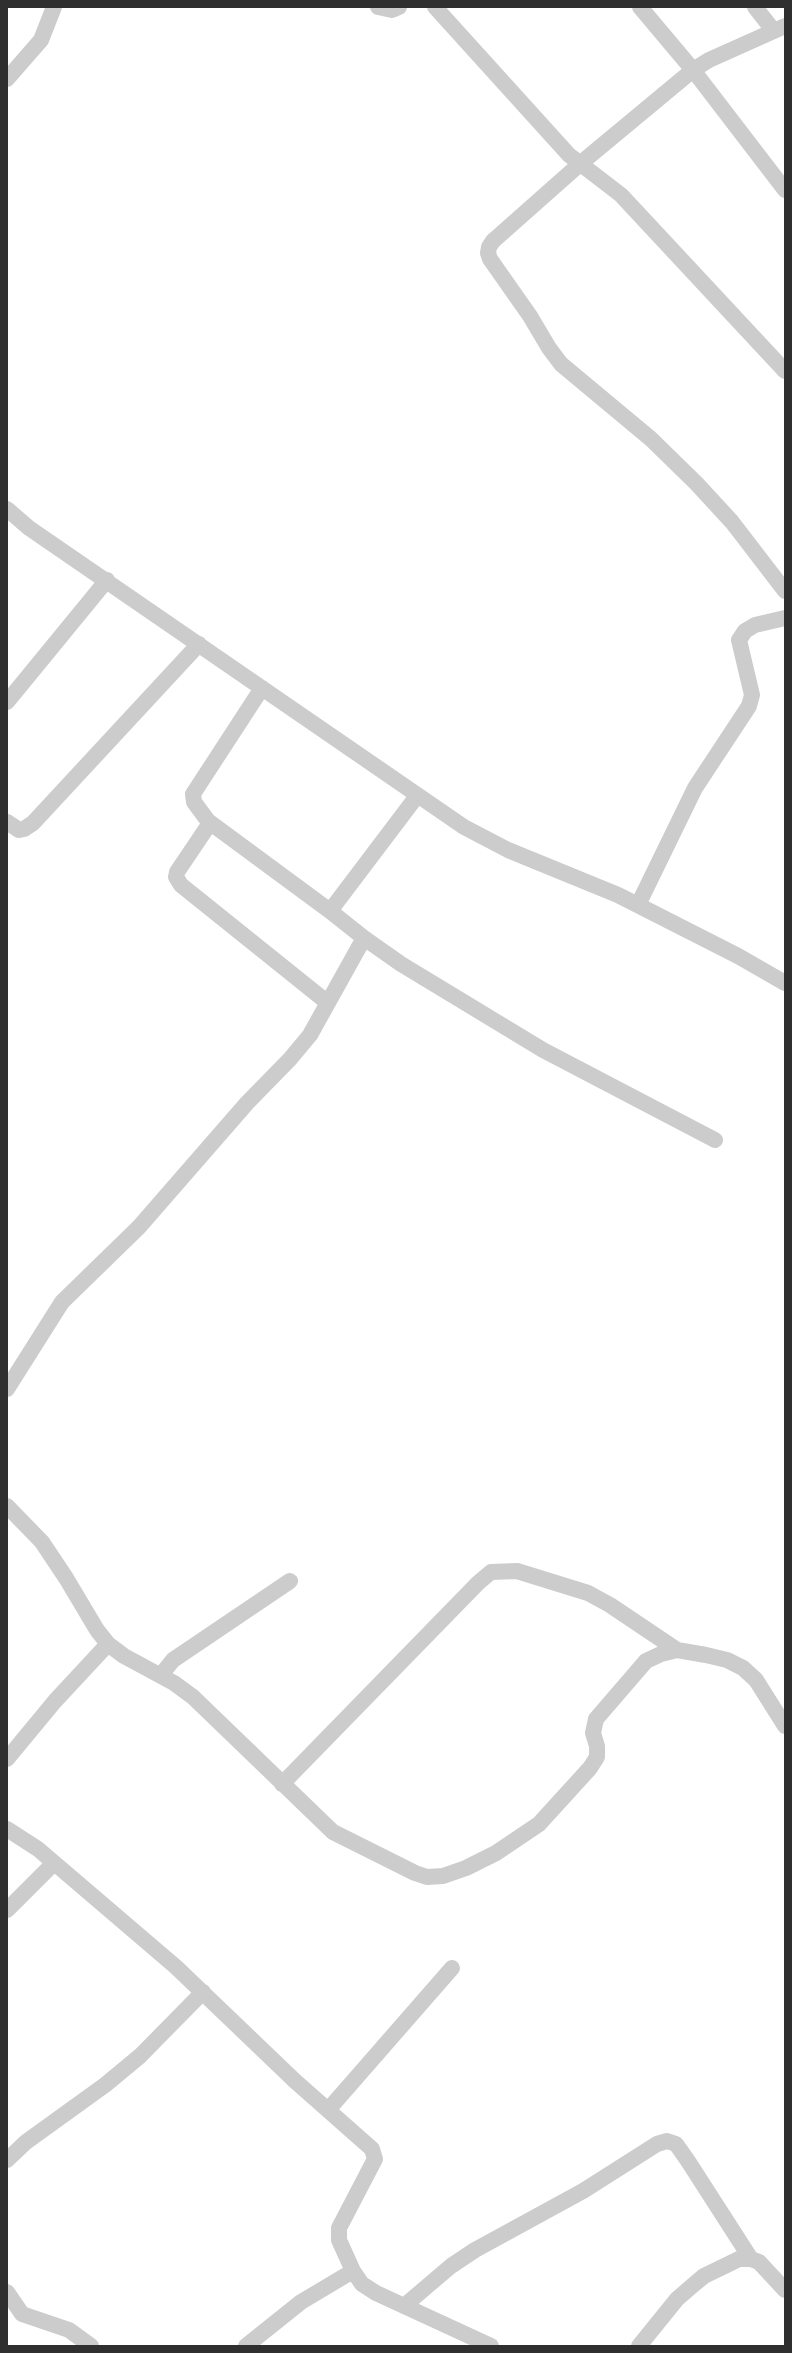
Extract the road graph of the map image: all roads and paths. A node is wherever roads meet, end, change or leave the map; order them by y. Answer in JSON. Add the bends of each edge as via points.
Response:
{"nodes":[{"id":1,"x":54,"y":7,"type":"edge"},
{"id":2,"x":378,"y":7,"type":"edge"},
{"id":3,"x":399,"y":7,"type":"edge"},
{"id":4,"x":435,"y":7,"type":"edge"},
{"id":5,"x":640,"y":7,"type":"edge"},
{"id":6,"x":754,"y":7,"type":"edge"},
{"id":7,"x":779,"y":28,"type":"edge"},
{"id":8,"x":693,"y":70,"type":"junction"},
{"id":9,"x":7,"y":79,"type":"edge"},
{"id":10,"x":581,"y":163,"type":"junction"},
{"id":11,"x":785,"y":190,"type":"edge"},
{"id":12,"x":785,"y":371,"type":"edge"},
{"id":13,"x":7,"y":509,"type":"edge"},
{"id":14,"x":107,"y":580,"type":"junction"},
{"id":15,"x":785,"y":591,"type":"edge"},
{"id":16,"x":785,"y":618,"type":"edge"},
{"id":17,"x":199,"y":644,"type":"junction"},
{"id":18,"x":262,"y":688,"type":"junction"},
{"id":19,"x":7,"y":702,"type":"edge"},
{"id":20,"x":417,"y":796,"type":"junction"},
{"id":21,"x":208,"y":821,"type":"junction"},
{"id":22,"x":7,"y":822,"type":"edge"},
{"id":23,"x":638,"y":905,"type":"junction"},
{"id":24,"x":330,"y":911,"type":"junction"},
{"id":25,"x":364,"y":938,"type":"junction"},
{"id":26,"x":785,"y":983,"type":"edge"},
{"id":27,"x":328,"y":1003,"type":"junction"},
{"id":28,"x":716,"y":1140,"type":"dead end"},
{"id":29,"x":7,"y":1389,"type":"edge"},
{"id":30,"x":7,"y":1506,"type":"edge"},
{"id":31,"x":290,"y":1582,"type":"dead end"},
{"id":32,"x":108,"y":1644,"type":"junction"},
{"id":33,"x":677,"y":1650,"type":"junction"},
{"id":34,"x":161,"y":1675,"type":"junction"},
{"id":35,"x":785,"y":1726,"type":"edge"},
{"id":36,"x":7,"y":1759,"type":"edge"},
{"id":37,"x":282,"y":1784,"type":"junction"},
{"id":38,"x":7,"y":1829,"type":"edge"},
{"id":39,"x":54,"y":1863,"type":"junction"},
{"id":40,"x":7,"y":1910,"type":"edge"},
{"id":41,"x":452,"y":1968,"type":"dead end"},
{"id":42,"x":203,"y":1992,"type":"junction"},
{"id":43,"x":328,"y":2110,"type":"junction"},
{"id":44,"x":7,"y":2160,"type":"edge"},
{"id":45,"x":751,"y":2258,"type":"junction"},
{"id":46,"x":353,"y":2271,"type":"junction"},
{"id":47,"x":785,"y":2290,"type":"edge"},
{"id":48,"x":7,"y":2292,"type":"edge"},
{"id":49,"x":404,"y":2306,"type":"junction"},
{"id":50,"x":92,"y":2346,"type":"edge"},
{"id":51,"x":246,"y":2346,"type":"edge"},
{"id":52,"x":491,"y":2346,"type":"edge"},
{"id":53,"x":639,"y":2346,"type":"edge"}],
"edges":[{"from":1,"to":9,"type":"street","via":[[41,40]]},
{"from":2,"to":3,"type":"street","via":[[392,10]]},
{"from":4,"to":10,"type":"street","via":[[569,155]]},
{"from":5,"to":8,"type":"street"},
{"from":6,"to":7,"type":"street"},
{"from":7,"to":8,"type":"street"},
{"from":8,"to":10,"type":"street"},
{"from":8,"to":11,"type":"street"},
{"from":10,"to":12,"type":"street","via":[[621,195]]},
{"from":10,"to":15,"type":"street","via":[[493,241],[489,247],[490,259],[561,364],[651,440],[697,484],[732,522]]},
{"from":13,"to":14,"type":"street","via":[[29,528]]},
{"from":14,"to":17,"type":"street"},
{"from":14,"to":19,"type":"street"},
{"from":16,"to":23,"type":"street","via":[[754,625],[745,631],[739,640],[752,695],[749,706],[695,788]]},
{"from":17,"to":18,"type":"street"},
{"from":17,"to":22,"type":"street","via":[[33,823],[19,830]]},
{"from":18,"to":20,"type":"street"},
{"from":18,"to":21,"type":"street","via":[[193,794],[194,802]]},
{"from":20,"to":23,"type":"street","via":[[464,827],[508,850]]},
{"from":20,"to":24,"type":"street"},
{"from":21,"to":24,"type":"street"},
{"from":21,"to":27,"type":"street","via":[[206,832],[177,872],[178,881]]},
{"from":23,"to":26,"type":"street"},
{"from":24,"to":25,"type":"street"},
{"from":25,"to":27,"type":"street"},
{"from":25,"to":28,"type":"street","via":[[401,964],[543,1050]]},
{"from":27,"to":29,"type":"street","via":[[310,1035],[290,1060],[247,1103],[139,1227],[62,1302]]},
{"from":30,"to":32,"type":"street","via":[[42,1542]]},
{"from":31,"to":34,"type":"street","via":[[179,1656]]},
{"from":32,"to":34,"type":"street","via":[[124,1656]]},
{"from":32,"to":36,"type":"street","via":[[50,1706]]},
{"from":33,"to":35,"type":"street","via":[[726,1660],[743,1668],[756,1680]]},
{"from":33,"to":37,"type":"street","via":[[610,1605],[588,1594],[517,1571],[491,1572]]},
{"from":33,"to":37,"type":"street","via":[[646,1661],[604,1708],[596,1719],[593,1733],[597,1757],[539,1824],[496,1853],[444,1876],[415,1873],[333,1832]]},
{"from":34,"to":37,"type":"street","via":[[192,1697]]},
{"from":38,"to":39,"type":"street"},
{"from":39,"to":40,"type":"street"},
{"from":39,"to":42,"type":"street"},
{"from":41,"to":43,"type":"street"},
{"from":42,"to":43,"type":"street"},
{"from":42,"to":44,"type":"street","via":[[140,2056],[105,2085],[26,2142]]},
{"from":43,"to":46,"type":"street","via":[[372,2149],[375,2159],[339,2228],[338,2240]]},
{"from":45,"to":47,"type":"street","via":[[759,2262]]},
{"from":45,"to":49,"type":"street","via":[[676,2144],[667,2141],[657,2144],[583,2191],[475,2250],[451,2266]]},
{"from":45,"to":53,"type":"street","via":[[740,2259],[704,2276],[677,2299]]},
{"from":46,"to":49,"type":"street","via":[[362,2284]]},
{"from":46,"to":51,"type":"street","via":[[301,2302]]},
{"from":48,"to":50,"type":"street","via":[[22,2314],[69,2330]]},
{"from":49,"to":52,"type":"street"}]}
